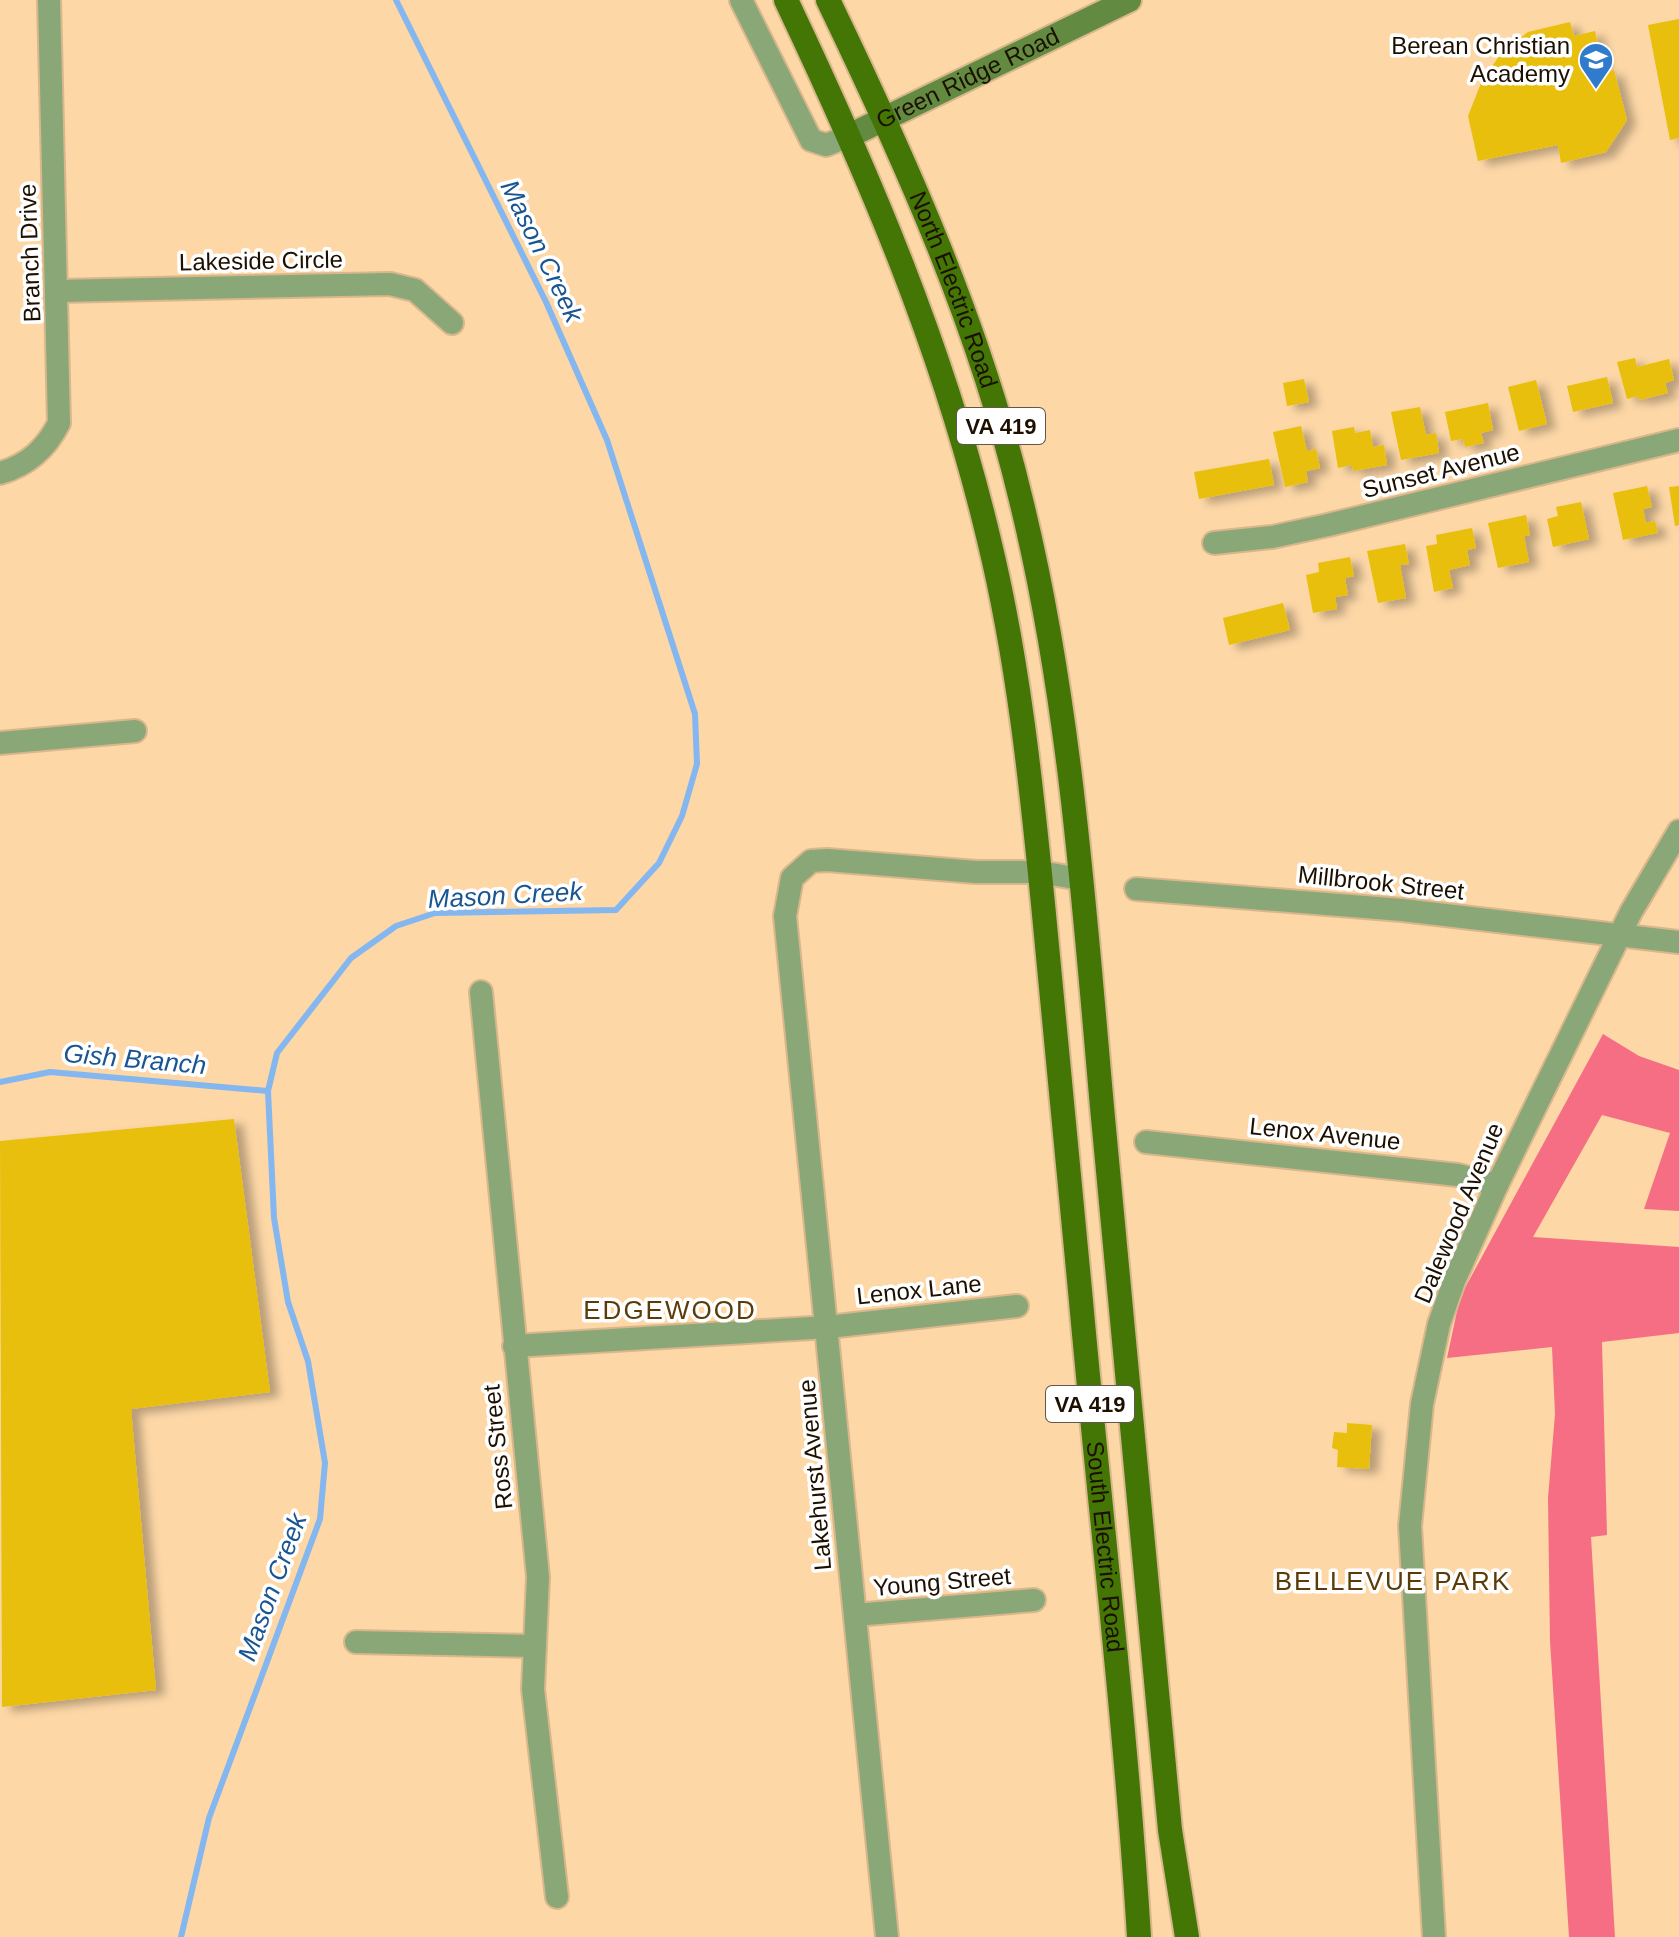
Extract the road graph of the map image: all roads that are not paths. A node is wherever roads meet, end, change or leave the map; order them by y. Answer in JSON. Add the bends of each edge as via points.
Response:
{"nodes":[{"id":1,"x":49,"y":0,"type":"edge"},
{"id":2,"x":741,"y":0,"type":"edge"},
{"id":3,"x":786,"y":0,"type":"edge"},
{"id":4,"x":828,"y":0,"type":"edge"},
{"id":5,"x":1129,"y":0,"type":"edge"},
{"id":6,"x":885,"y":119,"type":"junction"},
{"id":7,"x":849,"y":136,"type":"junction"},
{"id":8,"x":58,"y":291,"type":"junction"},
{"id":9,"x":452,"y":323,"type":"dead end"},
{"id":10,"x":1679,"y":440,"type":"edge"},
{"id":11,"x":0,"y":473,"type":"edge"},
{"id":12,"x":1214,"y":543,"type":"dead end"},
{"id":13,"x":135,"y":731,"type":"dead end"},
{"id":14,"x":0,"y":743,"type":"edge"},
{"id":15,"x":1679,"y":831,"type":"edge"},
{"id":16,"x":1040,"y":872,"type":"junction"},
{"id":17,"x":1080,"y":879,"type":"junction"},
{"id":18,"x":1136,"y":889,"type":"dead end"},
{"id":19,"x":1620,"y":936,"type":"junction"},
{"id":20,"x":1679,"y":942,"type":"edge"},
{"id":21,"x":481,"y":992,"type":"dead end"},
{"id":22,"x":1146,"y":1142,"type":"dead end"},
{"id":23,"x":1497,"y":1185,"type":"junction"},
{"id":24,"x":1017,"y":1306,"type":"dead end"},
{"id":25,"x":828,"y":1327,"type":"junction"},
{"id":26,"x":514,"y":1346,"type":"junction"},
{"id":27,"x":1034,"y":1600,"type":"dead end"},
{"id":28,"x":855,"y":1615,"type":"junction"},
{"id":29,"x":356,"y":1642,"type":"dead end"},
{"id":30,"x":535,"y":1646,"type":"junction"},
{"id":31,"x":557,"y":1897,"type":"dead end"},
{"id":32,"x":887,"y":1937,"type":"edge"},
{"id":33,"x":1139,"y":1937,"type":"edge"},
{"id":34,"x":1187,"y":1937,"type":"edge"},
{"id":35,"x":1434,"y":1937,"type":"edge"}],
"edges":[{"from":1,"to":8,"type":"street","name":"Branch Drive"},
{"from":2,"to":7,"type":"street","via":[[811,140],[826,145]]},
{"from":3,"to":7,"type":"main road","name":"North Electric Road","number":"VA 419"},
{"from":4,"to":6,"type":"main road","name":"North Electric Road","number":"VA 419"},
{"from":5,"to":6,"type":"street","name":"Green Ridge Road"},
{"from":6,"to":7,"type":"street","name":"Green Ridge Road"},
{"from":6,"to":17,"type":"main road","name":"North Electric Road","number":"VA 419","via":[[968,319],[1020,496],[1050,639]]},
{"from":7,"to":16,"type":"main road","name":"North Electric Road","number":"VA 419","via":[[928,327],[989,537],[1020,703]]},
{"from":8,"to":9,"type":"street","name":"Lakeside Circle","via":[[390,284],[415,290]]},
{"from":8,"to":11,"type":"street","name":"Branch Drive","via":[[59,423],[36,455]]},
{"from":10,"to":12,"type":"street","name":"Sunset Avenue","via":[[1328,525]]},
{"from":13,"to":14,"type":"street"},
{"from":15,"to":19,"type":"street","name":"Dalewood Avenue"},
{"from":16,"to":17,"type":"street"},
{"from":16,"to":25,"type":"street","name":"Lakehurst Avenue","via":[[811,861],[800,868],[788,890],[785,916]]},
{"from":16,"to":33,"type":"main road","name":"South Electric Road","number":"VA 419"},
{"from":17,"to":34,"type":"main road","name":"South Electric Road","number":"VA 419","via":[[1170,1830]]},
{"from":18,"to":19,"type":"street","name":"Millbrook Street","via":[[1402,910]]},
{"from":19,"to":20,"type":"street","name":"Millbrook Street"},
{"from":19,"to":23,"type":"street","name":"Dalewood Avenue"},
{"from":21,"to":26,"type":"street","name":"Ross Street"},
{"from":22,"to":23,"type":"street","name":"Lenox Avenue","via":[[1443,1173]]},
{"from":23,"to":35,"type":"street","name":"Dalewood Avenue","via":[[1439,1324],[1414,1459],[1410,1559]]},
{"from":24,"to":25,"type":"street","name":"Lenox Lane"},
{"from":25,"to":26,"type":"street"},
{"from":25,"to":28,"type":"street","name":"Lakehurst Avenue"},
{"from":26,"to":30,"type":"street","name":"Ross Street","via":[[538,1577]]},
{"from":27,"to":28,"type":"street","name":"Young Street"},
{"from":28,"to":32,"type":"street","name":"Lakehurst Avenue"},
{"from":29,"to":30,"type":"street"},
{"from":30,"to":31,"type":"street","name":"Ross Street","via":[[533,1689]]}]}
